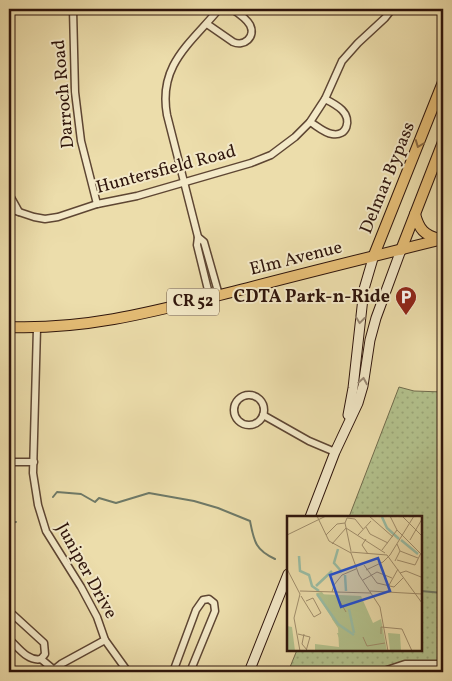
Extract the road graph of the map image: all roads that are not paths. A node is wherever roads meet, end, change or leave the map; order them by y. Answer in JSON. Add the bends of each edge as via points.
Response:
{"nodes":[{"id":1,"x":73,"y":9,"type":"edge"},
{"id":2,"x":219,"y":9,"type":"edge"},
{"id":3,"x":232,"y":9,"type":"edge"},
{"id":4,"x":392,"y":9,"type":"edge"},
{"id":5,"x":206,"y":24,"type":"junction"},
{"id":6,"x":443,"y":82,"type":"edge"},
{"id":7,"x":326,"y":99,"type":"junction"},
{"id":8,"x":310,"y":122,"type":"junction"},
{"id":9,"x":443,"y":142,"type":"edge"},
{"id":10,"x":184,"y":181,"type":"junction"},
{"id":11,"x":9,"y":194,"type":"edge"},
{"id":12,"x":97,"y":204,"type":"junction"},
{"id":13,"x":9,"y":209,"type":"edge"},
{"id":14,"x":19,"y":212,"type":"junction"},
{"id":15,"x":415,"y":214,"type":"junction"},
{"id":16,"x":198,"y":237,"type":"junction"},
{"id":17,"x":442,"y":239,"type":"edge"},
{"id":18,"x":401,"y":250,"type":"junction"},
{"id":19,"x":374,"y":255,"type":"junction"},
{"id":20,"x":211,"y":265,"type":"junction"},
{"id":21,"x":202,"y":266,"type":"junction"},
{"id":22,"x":214,"y":297,"type":"junction"},
{"id":23,"x":9,"y":327,"type":"edge"},
{"id":24,"x":36,"y":328,"type":"junction"},
{"id":25,"x":356,"y":355,"type":"junction"},
{"id":26,"x":367,"y":358,"type":"junction"},
{"id":27,"x":263,"y":415,"type":"junction"},
{"id":28,"x":343,"y":434,"type":"junction"},
{"id":29,"x":335,"y":452,"type":"junction"},
{"id":30,"x":9,"y":462,"type":"edge"},
{"id":31,"x":34,"y":462,"type":"junction"},
{"id":32,"x":310,"y":516,"type":"edge"},
{"id":33,"x":287,"y":577,"type":"edge"},
{"id":34,"x":9,"y":611,"type":"edge"},
{"id":35,"x":9,"y":639,"type":"edge"},
{"id":36,"x":105,"y":640,"type":"junction"},
{"id":37,"x":41,"y":659,"type":"junction"},
{"id":38,"x":443,"y":664,"type":"edge"},
{"id":39,"x":52,"y":671,"type":"edge"},
{"id":40,"x":128,"y":672,"type":"edge"},
{"id":41,"x":173,"y":672,"type":"edge"},
{"id":42,"x":190,"y":672,"type":"edge"},
{"id":43,"x":249,"y":672,"type":"edge"},
{"id":44,"x":382,"y":672,"type":"edge"}],
"edges":[{"from":1,"to":12,"type":"street","name":"Darroch Road","via":[[75,92],[81,141]]},
{"from":2,"to":5,"type":"street"},
{"from":3,"to":5,"type":"street","via":[[250,25],[251,36],[246,42],[237,44]]},
{"from":4,"to":7,"type":"street","name":"Huntersfield Road","via":[[342,60]]},
{"from":5,"to":10,"type":"street","via":[[174,63],[164,96]]},
{"from":6,"to":19,"type":"main road","name":"Delmar Bypass","one_way":true},
{"from":7,"to":8,"type":"street","name":"Huntersfield Road"},
{"from":7,"to":8,"type":"street","via":[[343,111],[347,119],[346,129],[332,134]]},
{"from":8,"to":10,"type":"street","name":"Huntersfield Road","via":[[264,159]]},
{"from":9,"to":15,"type":"main road","name":"Delmar Bypass"},
{"from":10,"to":12,"type":"street","name":"Huntersfield Road"},
{"from":10,"to":16,"type":"street"},
{"from":11,"to":14,"type":"street"},
{"from":12,"to":14,"type":"street","name":"Huntersfield Road","via":[[45,219]]},
{"from":13,"to":14,"type":"street","name":"Huntersfield Road"},
{"from":15,"to":17,"type":"main road","via":[[424,233]]},
{"from":15,"to":18,"type":"main road","name":"Delmar Bypass"},
{"from":16,"to":20,"type":"street","via":[[204,242]]},
{"from":16,"to":21,"type":"street"},
{"from":17,"to":18,"type":"main road","name":"Elm Avenue"},
{"from":18,"to":19,"type":"main road","name":"Elm Avenue"},
{"from":18,"to":26,"type":"street","name":"Delmar Bypass","via":[[376,318]]},
{"from":19,"to":22,"type":"main road","name":"Elm Avenue","number":"CR 52"},
{"from":19,"to":25,"type":"street","name":"Delmar Bypass","one_way":true,"via":[[364,289]]},
{"from":20,"to":21,"type":"street"},
{"from":20,"to":22,"type":"street"},
{"from":21,"to":22,"type":"street"},
{"from":22,"to":24,"type":"main road","name":"Elm Avenue","number":"CR 52","via":[[120,319]]},
{"from":23,"to":24,"type":"main road","name":"Elm Avenue","number":"CR 52"},
{"from":24,"to":31,"type":"street","name":"Juniper Drive"},
{"from":25,"to":26,"type":"street"},
{"from":25,"to":28,"type":"street","name":"Delmar Bypass","via":[[350,407]]},
{"from":28,"to":26,"type":"street","name":"Delmar Bypass","one_way":true,"via":[[358,402]]},
{"from":27,"to":27,"type":"street","via":[[263,405],[257,398],[248,395],[236,403],[235,412],[243,424],[257,422]]},
{"from":27,"to":29,"type":"street"},
{"from":28,"to":29,"type":"street","name":"Delmar Bypass"},
{"from":29,"to":32,"type":"street","name":"Delmar Bypass"},
{"from":30,"to":31,"type":"street"},
{"from":31,"to":36,"type":"street","name":"Juniper Drive","via":[[38,505],[46,531],[81,586]]},
{"from":33,"to":43,"type":"street"},
{"from":34,"to":37,"type":"street","via":[[44,644]]},
{"from":35,"to":37,"type":"street","via":[[29,658]]},
{"from":36,"to":39,"type":"street"},
{"from":36,"to":40,"type":"street","name":"Juniper Drive"},
{"from":37,"to":39,"type":"street"},
{"from":38,"to":44,"type":"street","via":[[405,664]]},
{"from":41,"to":42,"type":"street","via":[[196,610],[203,600],[209,599],[214,602],[215,611]]}]}
